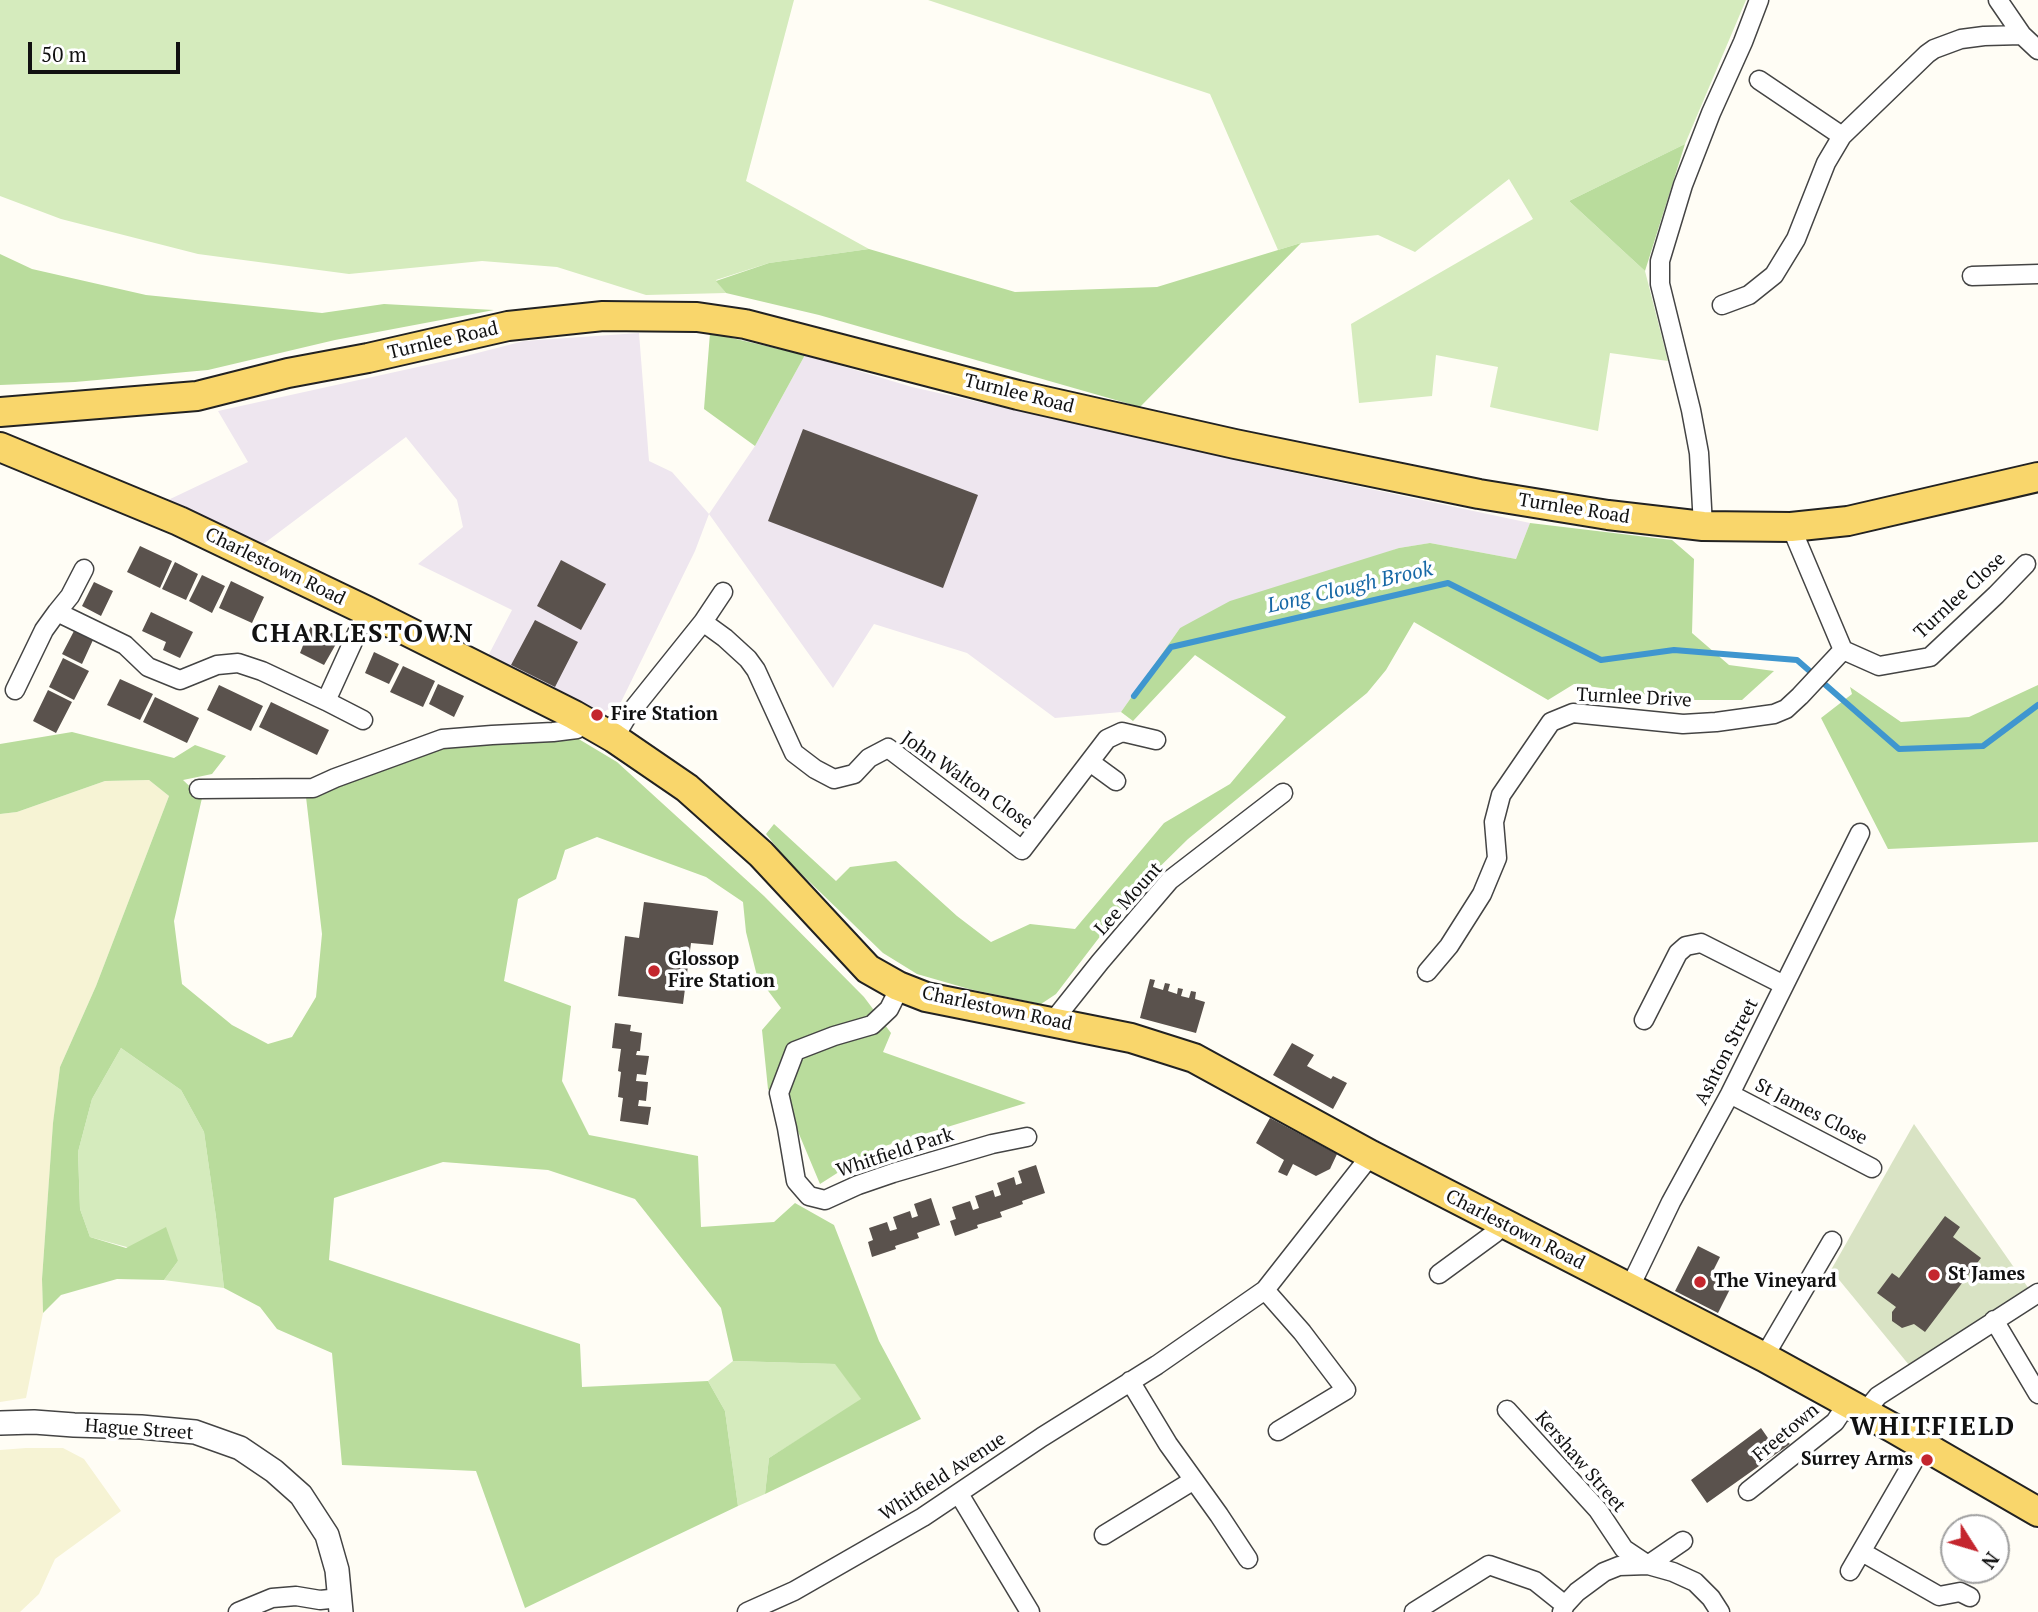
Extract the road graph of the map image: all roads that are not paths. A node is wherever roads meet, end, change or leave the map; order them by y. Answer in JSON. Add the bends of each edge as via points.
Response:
{"nodes":[{"id":1,"x":1759,"y":0,"type":"edge"},
{"id":2,"x":1998,"y":0,"type":"edge"},
{"id":3,"x":2022,"y":35,"type":"junction"},
{"id":4,"x":2038,"y":51,"type":"edge"},
{"id":5,"x":1759,"y":80,"type":"dead end"},
{"id":6,"x":1842,"y":136,"type":"junction"},
{"id":7,"x":2038,"y":274,"type":"edge"},
{"id":8,"x":1972,"y":276,"type":"dead end"},
{"id":9,"x":1722,"y":305,"type":"dead end"},
{"id":10,"x":0,"y":412,"type":"edge"},
{"id":11,"x":0,"y":446,"type":"edge"},
{"id":12,"x":2038,"y":477,"type":"edge"},
{"id":13,"x":1703,"y":526,"type":"junction"},
{"id":14,"x":1791,"y":527,"type":"junction"},
{"id":15,"x":2025,"y":564,"type":"dead end"},
{"id":16,"x":83,"y":569,"type":"dead end"},
{"id":17,"x":723,"y":592,"type":"dead end"},
{"id":18,"x":366,"y":611,"type":"junction"},
{"id":19,"x":57,"y":612,"type":"junction"},
{"id":20,"x":703,"y":622,"type":"junction"},
{"id":21,"x":1843,"y":650,"type":"junction"},
{"id":22,"x":15,"y":690,"type":"dead end"},
{"id":23,"x":326,"y":701,"type":"junction"},
{"id":24,"x":363,"y":720,"type":"dead end"},
{"id":25,"x":586,"y":722,"type":"junction"},
{"id":26,"x":614,"y":738,"type":"junction"},
{"id":27,"x":1156,"y":740,"type":"dead end"},
{"id":28,"x":1090,"y":762,"type":"junction"},
{"id":29,"x":1116,"y":780,"type":"dead end"},
{"id":30,"x":198,"y":789,"type":"dead end"},
{"id":31,"x":1283,"y":793,"type":"dead end"},
{"id":32,"x":1860,"y":833,"type":"dead end"},
{"id":33,"x":1427,"y":972,"type":"dead end"},
{"id":34,"x":1784,"y":985,"type":"junction"},
{"id":35,"x":898,"y":986,"type":"junction"},
{"id":36,"x":1644,"y":1020,"type":"dead end"},
{"id":37,"x":1053,"y":1021,"type":"junction"},
{"id":38,"x":1730,"y":1094,"type":"junction"},
{"id":39,"x":1027,"y":1137,"type":"dead end"},
{"id":40,"x":1371,"y":1155,"type":"junction"},
{"id":41,"x":1872,"y":1167,"type":"dead end"},
{"id":42,"x":1503,"y":1222,"type":"junction"},
{"id":43,"x":1832,"y":1241,"type":"dead end"},
{"id":44,"x":1439,"y":1274,"type":"dead end"},
{"id":45,"x":1629,"y":1289,"type":"junction"},
{"id":46,"x":1265,"y":1290,"type":"junction"},
{"id":47,"x":2038,"y":1293,"type":"edge"},
{"id":48,"x":1994,"y":1320,"type":"junction"},
{"id":49,"x":1764,"y":1357,"type":"junction"},
{"id":50,"x":1130,"y":1381,"type":"junction"},
{"id":51,"x":2038,"y":1394,"type":"edge"},
{"id":52,"x":1856,"y":1408,"type":"junction"},
{"id":53,"x":1507,"y":1410,"type":"dead end"},
{"id":54,"x":0,"y":1423,"type":"edge"},
{"id":55,"x":1278,"y":1431,"type":"dead end"},
{"id":56,"x":1923,"y":1445,"type":"junction"},
{"id":57,"x":1194,"y":1480,"type":"junction"},
{"id":58,"x":1748,"y":1491,"type":"dead end"},
{"id":59,"x":959,"y":1494,"type":"junction"},
{"id":60,"x":2038,"y":1512,"type":"edge"},
{"id":61,"x":1104,"y":1535,"type":"dead end"},
{"id":62,"x":1682,"y":1541,"type":"dead end"},
{"id":63,"x":1862,"y":1552,"type":"junction"},
{"id":64,"x":1248,"y":1559,"type":"dead end"},
{"id":65,"x":1648,"y":1565,"type":"junction"},
{"id":66,"x":1850,"y":1572,"type":"dead end"},
{"id":67,"x":1970,"y":1597,"type":"dead end"},
{"id":68,"x":341,"y":1605,"type":"edge"},
{"id":69,"x":777,"y":1606,"type":"edge"},
{"id":70,"x":1563,"y":1608,"type":"edge"},
{"id":71,"x":238,"y":1612,"type":"edge"},
{"id":72,"x":747,"y":1612,"type":"edge"},
{"id":73,"x":1030,"y":1612,"type":"edge"},
{"id":74,"x":1414,"y":1612,"type":"edge"},
{"id":75,"x":1720,"y":1612,"type":"edge"}],
"edges":[{"from":1,"to":13,"type":"street","via":[[1683,185],[1660,261],[1660,284],[1699,453]]},
{"from":2,"to":3,"type":"street"},
{"from":3,"to":4,"type":"street"},
{"from":3,"to":6,"type":"street","via":[[1961,39],[1934,49]]},
{"from":5,"to":6,"type":"street"},
{"from":6,"to":9,"type":"street","via":[[1826,163],[1796,239],[1774,275],[1749,295]]},
{"from":7,"to":8,"type":"street"},
{"from":10,"to":13,"type":"main road","name":"Turnlee Road","via":[[197,396],[509,326],[603,316],[697,317],[746,324],[1018,395],[1379,474],[1608,515]]},
{"from":11,"to":18,"type":"main road","name":"Charlestown Road","via":[[179,521]]},
{"from":12,"to":14,"type":"main road","name":"Turnlee Road","via":[[1848,521]]},
{"from":13,"to":14,"type":"main road","name":"Turnlee Road"},
{"from":14,"to":21,"type":"street"},
{"from":15,"to":21,"type":"street","name":"Turnlee Close","via":[[1930,657],[1879,666]]},
{"from":16,"to":19,"type":"street"},
{"from":17,"to":20,"type":"street"},
{"from":18,"to":23,"type":"street"},
{"from":18,"to":25,"type":"main road","name":"Charlestown Road"},
{"from":19,"to":22,"type":"street"},
{"from":19,"to":23,"type":"street","via":[[125,645],[148,667],[180,680],[217,665],[238,663]]},
{"from":20,"to":26,"type":"street"},
{"from":20,"to":28,"type":"street","name":"John Walton Close","via":[[757,670],[794,753],[815,769],[834,779],[854,774],[888,748],[1022,850]]},
{"from":21,"to":33,"type":"street","name":"Turnlee Drive","via":[[1786,709],[1774,714],[1683,724],[1573,713],[1551,722],[1501,795],[1494,821],[1497,858],[1482,894]]},
{"from":23,"to":24,"type":"street"},
{"from":25,"to":26,"type":"main road","name":"Charlestown Road"},
{"from":25,"to":30,"type":"street","via":[[577,729],[553,732],[442,739],[313,788]]},
{"from":26,"to":35,"type":"main road","name":"Charlestown Road","via":[[687,788],[761,853],[868,970]]},
{"from":27,"to":28,"type":"street","name":"John Walton Close","via":[[1122,732],[1107,739]]},
{"from":28,"to":29,"type":"street"},
{"from":31,"to":37,"type":"street","name":"Lee Mount","via":[[1170,880]]},
{"from":32,"to":34,"type":"street","name":"Ashton Street"},
{"from":34,"to":36,"type":"street","via":[[1701,943],[1686,946],[1678,953]]},
{"from":34,"to":38,"type":"street","name":"Ashton Street"},
{"from":35,"to":37,"type":"main road","name":"Charlestown Road","via":[[926,997]]},
{"from":35,"to":39,"type":"street","name":"Whitfield Park","via":[[889,1009],[872,1025],[795,1051],[779,1093],[796,1181],[809,1196],[825,1200],[893,1173]]},
{"from":37,"to":40,"type":"main road","name":"Charlestown Road","via":[[1194,1058]]},
{"from":38,"to":41,"type":"street","name":"St James Close"},
{"from":38,"to":45,"type":"street","name":"Ashton Street"},
{"from":40,"to":42,"type":"main road","name":"Charlestown Road"},
{"from":40,"to":46,"type":"street","name":"Whitfield Avenue"},
{"from":42,"to":44,"type":"street"},
{"from":42,"to":45,"type":"main road","name":"Charlestown Road"},
{"from":43,"to":49,"type":"street"},
{"from":45,"to":49,"type":"main road","name":"Charlestown Road"},
{"from":46,"to":50,"type":"street","name":"Whitfield Avenue"},
{"from":46,"to":55,"type":"street","via":[[1346,1390]]},
{"from":47,"to":48,"type":"street","name":"Freetown"},
{"from":48,"to":51,"type":"street"},
{"from":48,"to":52,"type":"street","name":"Freetown"},
{"from":49,"to":52,"type":"main road","name":"Charlestown Road"},
{"from":50,"to":57,"type":"street"},
{"from":50,"to":59,"type":"street","name":"Whitfield Avenue"},
{"from":52,"to":56,"type":"main road","name":"Charlestown Road"},
{"from":52,"to":58,"type":"street","name":"Freetown"},
{"from":53,"to":65,"type":"street","name":"Kershaw Street","via":[[1598,1510],[1624,1549]]},
{"from":54,"to":68,"type":"street","name":"Hague Street","via":[[168,1430],[195,1433],[240,1448],[301,1495],[327,1535]]},
{"from":56,"to":60,"type":"main road","name":"Charlestown Road"},
{"from":56,"to":63,"type":"street"},
{"from":57,"to":61,"type":"street"},
{"from":57,"to":64,"type":"street"},
{"from":59,"to":69,"type":"street","name":"Whitfield Avenue"},
{"from":59,"to":73,"type":"street"},
{"from":62,"to":65,"type":"street"},
{"from":63,"to":66,"type":"street"},
{"from":63,"to":67,"type":"street","via":[[1940,1596],[1960,1592]]},
{"from":65,"to":70,"type":"street","via":[[1619,1566],[1604,1572]]},
{"from":65,"to":75,"type":"street","name":"Kershaw Street","via":[[1695,1582]]},
{"from":68,"to":71,"type":"street","via":[[296,1596],[272,1598]]},
{"from":69,"to":72,"type":"street","name":"Whitfield Avenue"},
{"from":70,"to":74,"type":"street","via":[[1535,1581],[1489,1565]]}]}
